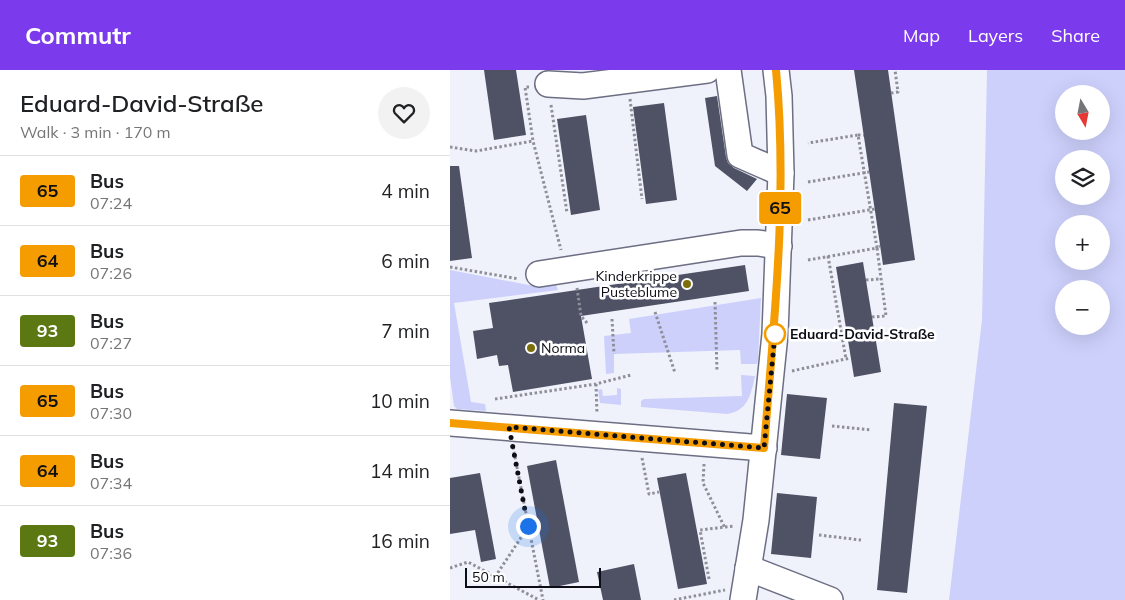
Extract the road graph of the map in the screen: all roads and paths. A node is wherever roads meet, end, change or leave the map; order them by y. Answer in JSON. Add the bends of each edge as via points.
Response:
{"nodes":[{"id":1,"x":707,"y":70,"type":"edge"},
{"id":2,"x":728,"y":70,"type":"edge"},
{"id":3,"x":776,"y":70,"type":"edge"},
{"id":4,"x":895,"y":70,"type":"edge"},
{"id":5,"x":628,"y":81,"type":"junction"},
{"id":6,"x":536,"y":85,"type":"junction"},
{"id":7,"x":891,"y":93,"type":"dead end"},
{"id":8,"x":858,"y":135,"type":"junction"},
{"id":9,"x":864,"y":135,"type":"dead end"},
{"id":10,"x":533,"y":141,"type":"junction"},
{"id":11,"x":808,"y":143,"type":"dead end"},
{"id":12,"x":450,"y":147,"type":"edge"},
{"id":13,"x":869,"y":172,"type":"dead end"},
{"id":14,"x":781,"y":173,"type":"junction"},
{"id":15,"x":864,"y":173,"type":"junction"},
{"id":16,"x":808,"y":182,"type":"dead end"},
{"id":17,"x":642,"y":198,"type":"dead end"},
{"id":18,"x":875,"y":209,"type":"dead end"},
{"id":19,"x":870,"y":210,"type":"junction"},
{"id":20,"x":567,"y":213,"type":"dead end"},
{"id":21,"x":808,"y":220,"type":"dead end"},
{"id":22,"x":779,"y":246,"type":"junction"},
{"id":23,"x":560,"y":247,"type":"dead end"},
{"id":24,"x":878,"y":247,"type":"junction"},
{"id":25,"x":828,"y":256,"type":"junction"},
{"id":26,"x":808,"y":260,"type":"dead end"},
{"id":27,"x":450,"y":267,"type":"edge"},
{"id":28,"x":575,"y":269,"type":"junction"},
{"id":29,"x":539,"y":274,"type":"joint"},
{"id":30,"x":880,"y":279,"type":"junction"},
{"id":31,"x":866,"y":280,"type":"dead end"},
{"id":32,"x":715,"y":302,"type":"dead end"},
{"id":33,"x":655,"y":312,"type":"dead end"},
{"id":34,"x":872,"y":317,"type":"dead end"},
{"id":35,"x":612,"y":319,"type":"dead end"},
{"id":36,"x":588,"y":323,"type":"dead end"},
{"id":37,"x":614,"y":354,"type":"dead end"},
{"id":38,"x":717,"y":371,"type":"dead end"},
{"id":39,"x":675,"y":373,"type":"dead end"},
{"id":40,"x":632,"y":374,"type":"dead end"},
{"id":41,"x":771,"y":375,"type":"junction"},
{"id":42,"x":596,"y":384,"type":"junction"},
{"id":43,"x":496,"y":399,"type":"dead end"},
{"id":44,"x":450,"y":423,"type":"edge"},
{"id":45,"x":832,"y":426,"type":"dead end"},
{"id":46,"x":509,"y":427,"type":"junction"},
{"id":47,"x":871,"y":430,"type":"dead end"},
{"id":48,"x":597,"y":435,"type":"junction"},
{"id":49,"x":638,"y":438,"type":"junction"},
{"id":50,"x":705,"y":443,"type":"junction"},
{"id":51,"x":764,"y":448,"type":"junction"},
{"id":52,"x":659,"y":492,"type":"dead end"},
{"id":53,"x":528,"y":526,"type":"junction"},
{"id":54,"x":736,"y":526,"type":"dead end"},
{"id":55,"x":725,"y":528,"type":"junction"},
{"id":56,"x":819,"y":535,"type":"dead end"},
{"id":57,"x":861,"y":540,"type":"dead end"},
{"id":58,"x":450,"y":568,"type":"edge"},
{"id":59,"x":495,"y":577,"type":"junction"},
{"id":60,"x":709,"y":579,"type":"dead end"},
{"id":61,"x":745,"y":585,"type":"edge"},
{"id":62,"x":541,"y":600,"type":"edge"},
{"id":63,"x":674,"y":600,"type":"edge"},
{"id":64,"x":830,"y":600,"type":"edge"}],
"edges":[{"from":1,"to":5,"type":"street"},
{"from":2,"to":14,"type":"street","via":[[740,155]]},
{"from":3,"to":14,"type":"street"},
{"from":4,"to":7,"type":"path","via":[[898,92]]},
{"from":5,"to":6,"type":"street","via":[[583,86]]},
{"from":5,"to":17,"type":"path"},
{"from":6,"to":10,"type":"path"},
{"from":6,"to":20,"type":"path"},
{"from":8,"to":9,"type":"path"},
{"from":8,"to":11,"type":"path"},
{"from":8,"to":15,"type":"path"},
{"from":10,"to":12,"type":"path","via":[[476,151]]},
{"from":10,"to":23,"type":"path"},
{"from":13,"to":15,"type":"path"},
{"from":14,"to":22,"type":"street"},
{"from":15,"to":16,"type":"path"},
{"from":15,"to":19,"type":"path"},
{"from":18,"to":19,"type":"path"},
{"from":19,"to":21,"type":"path"},
{"from":19,"to":24,"type":"path"},
{"from":22,"to":28,"type":"street","via":[[741,243]]},
{"from":22,"to":41,"type":"street"},
{"from":24,"to":25,"type":"path"},
{"from":24,"to":30,"type":"path"},
{"from":25,"to":26,"type":"path"},
{"from":25,"to":41,"type":"path","via":[[848,359]]},
{"from":27,"to":29,"type":"path","via":[[522,280]]},
{"from":28,"to":29,"type":"street"},
{"from":28,"to":36,"type":"path","via":[[581,316]]},
{"from":30,"to":31,"type":"path"},
{"from":30,"to":34,"type":"path","via":[[886,316]]},
{"from":32,"to":38,"type":"path"},
{"from":33,"to":39,"type":"path"},
{"from":35,"to":37,"type":"path"},
{"from":40,"to":42,"type":"path"},
{"from":41,"to":51,"type":"street"},
{"from":42,"to":43,"type":"path"},
{"from":42,"to":48,"type":"path"},
{"from":44,"to":46,"type":"street"},
{"from":45,"to":47,"type":"path"},
{"from":46,"to":48,"type":"street"},
{"from":46,"to":53,"type":"path"},
{"from":48,"to":49,"type":"street"},
{"from":49,"to":50,"type":"street"},
{"from":49,"to":52,"type":"path","via":[[649,494]]},
{"from":50,"to":51,"type":"street"},
{"from":50,"to":55,"type":"path","via":[[703,482]]},
{"from":51,"to":61,"type":"street"},
{"from":53,"to":59,"type":"path"},
{"from":53,"to":62,"type":"path"},
{"from":54,"to":55,"type":"path"},
{"from":55,"to":60,"type":"path","via":[[700,530]]},
{"from":56,"to":57,"type":"path"},
{"from":58,"to":59,"type":"path","via":[[468,562]]},
{"from":59,"to":62,"type":"path"},
{"from":61,"to":63,"type":"path"},
{"from":61,"to":64,"type":"street"}]}
